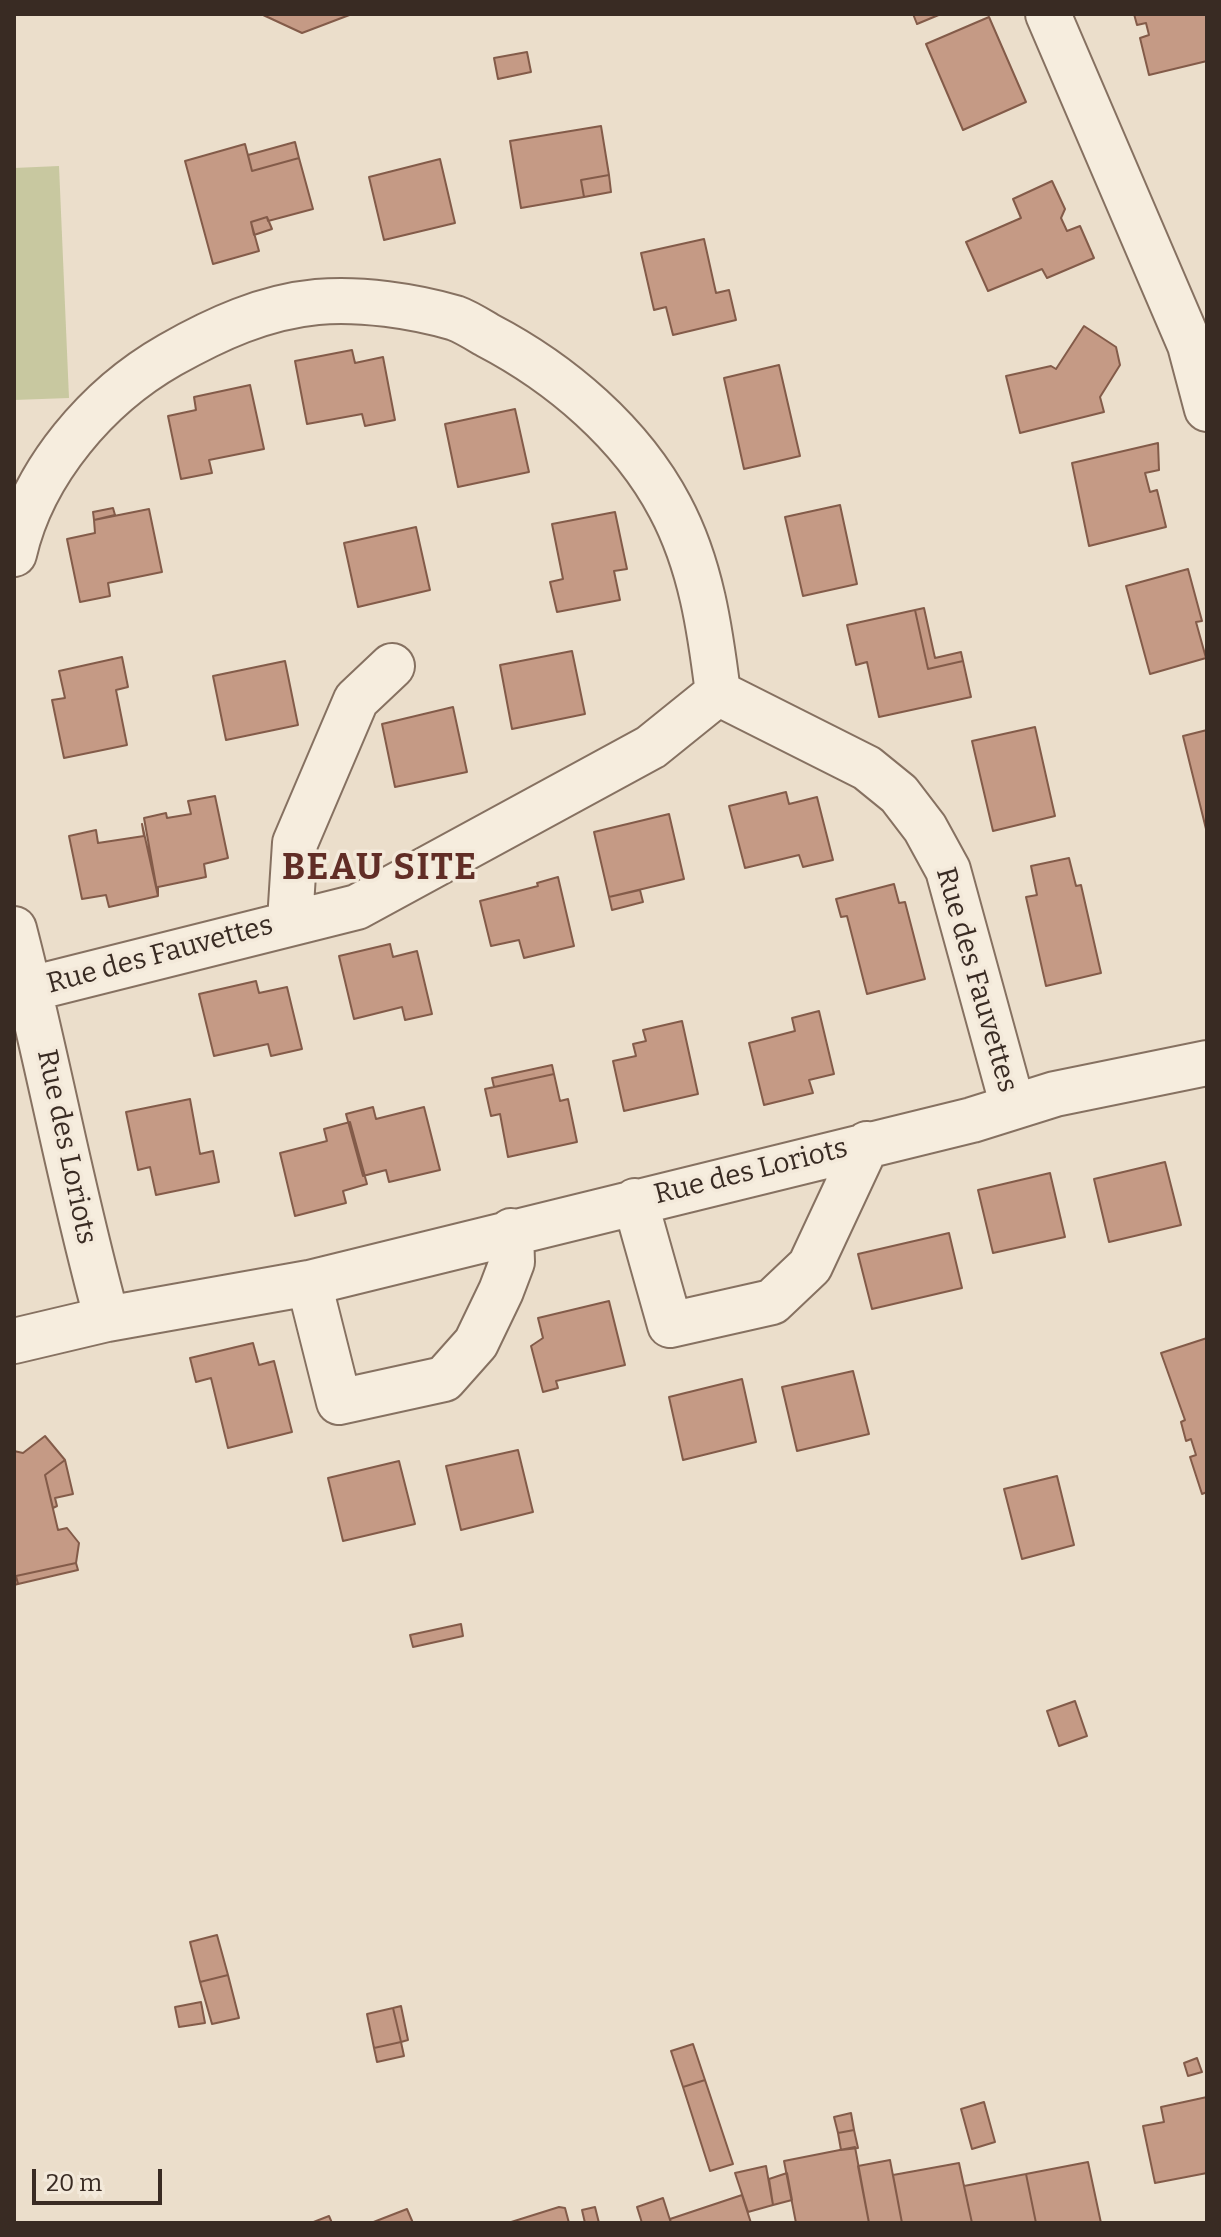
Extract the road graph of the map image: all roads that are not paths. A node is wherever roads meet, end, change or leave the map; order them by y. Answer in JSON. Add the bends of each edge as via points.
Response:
{"nodes":[{"id":1,"x":1048,"y":14,"type":"edge"},
{"id":2,"x":1198,"y":343,"type":"edge"},
{"id":3,"x":1207,"y":409,"type":"edge"},
{"id":4,"x":14,"y":554,"type":"edge"},
{"id":5,"x":392,"y":666,"type":"dead end"},
{"id":6,"x":718,"y":693,"type":"junction"},
{"id":7,"x":290,"y":921,"type":"junction"},
{"id":8,"x":14,"y":929,"type":"edge"},
{"id":9,"x":30,"y":989,"type":"junction"},
{"id":10,"x":1203,"y":1070,"type":"edge"},
{"id":11,"x":1013,"y":1107,"type":"junction"},
{"id":12,"x":867,"y":1144,"type":"junction"},
{"id":13,"x":635,"y":1201,"type":"junction"},
{"id":14,"x":511,"y":1231,"type":"junction"},
{"id":15,"x":309,"y":1283,"type":"junction"},
{"id":16,"x":107,"y":1319,"type":"junction"},
{"id":17,"x":14,"y":1341,"type":"edge"}],
"edges":[{"from":1,"to":2,"type":"street"},
{"from":2,"to":3,"type":"street"},
{"from":4,"to":6,"type":"street","via":[[52,469],[97,409],[144,370],[201,338],[256,314],[318,302],[386,305],[457,319],[523,353],[579,395],[631,452],[669,506],[695,569],[710,625]]},
{"from":5,"to":7,"type":"street","name":"Rue des Fauvettes","via":[[356,700],[295,843]]},
{"from":6,"to":7,"type":"street","name":"Rue des Fauvettes","via":[[651,747],[357,907]]},
{"from":6,"to":11,"type":"street","name":"Rue des Fauvettes","via":[[867,768],[899,794],[925,828],[948,870]]},
{"from":7,"to":9,"type":"street","name":"Rue des Fauvettes"},
{"from":8,"to":9,"type":"street","name":"Rue des Loriots"},
{"from":9,"to":16,"type":"street","name":"Rue des Loriots","via":[[75,1202]]},
{"from":10,"to":11,"type":"street","name":"Rue des Loriots","via":[[1055,1094]]},
{"from":11,"to":12,"type":"street","name":"Rue des Loriots"},
{"from":12,"to":13,"type":"street","name":"Rue des Loriots"},
{"from":12,"to":13,"type":"street","name":"Rue des Loriots","via":[[810,1266],[772,1302],[670,1325]]},
{"from":13,"to":14,"type":"street","name":"Rue des Loriots"},
{"from":14,"to":15,"type":"street","name":"Rue des Loriots"},
{"from":14,"to":15,"type":"street","via":[[512,1262],[501,1291],[476,1343],[444,1379],[339,1402]]},
{"from":15,"to":16,"type":"street","name":"Rue des Loriots"},
{"from":16,"to":17,"type":"street","name":"Rue des Loriots"}]}
